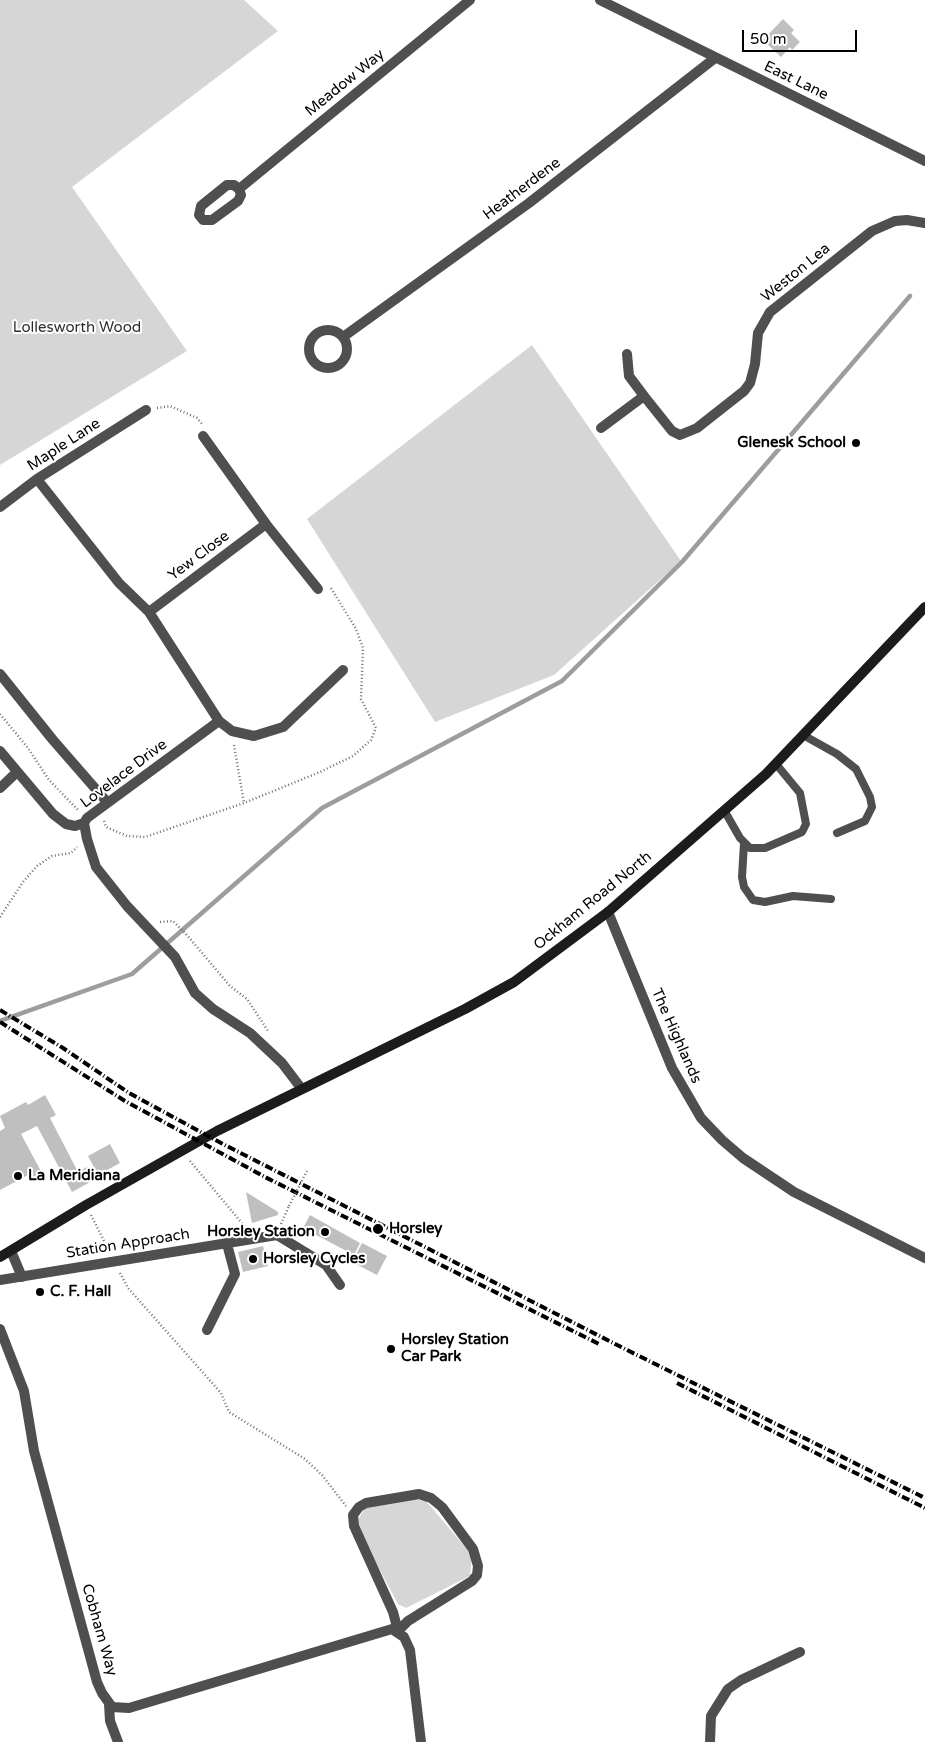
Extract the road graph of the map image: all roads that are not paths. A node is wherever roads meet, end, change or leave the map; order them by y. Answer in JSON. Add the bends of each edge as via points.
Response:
{"nodes":[{"id":1,"x":470,"y":0,"type":"edge"},
{"id":2,"x":600,"y":0,"type":"edge"},
{"id":3,"x":715,"y":58,"type":"junction"},
{"id":4,"x":925,"y":161,"type":"edge"},
{"id":5,"x":239,"y":189,"type":"dead end"},
{"id":6,"x":925,"y":223,"type":"edge"},
{"id":7,"x":343,"y":337,"type":"dead end"},
{"id":8,"x":627,"y":354,"type":"dead end"},
{"id":9,"x":644,"y":396,"type":"junction"},
{"id":10,"x":146,"y":410,"type":"dead end"},
{"id":11,"x":601,"y":428,"type":"dead end"},
{"id":12,"x":203,"y":436,"type":"dead end"},
{"id":13,"x":38,"y":479,"type":"junction"},
{"id":14,"x":0,"y":507,"type":"edge"},
{"id":15,"x":266,"y":524,"type":"junction"},
{"id":16,"x":318,"y":589,"type":"dead end"},
{"id":17,"x":925,"y":607,"type":"edge"},
{"id":18,"x":149,"y":612,"type":"junction"},
{"id":19,"x":343,"y":670,"type":"dead end"},
{"id":20,"x":0,"y":674,"type":"edge"},
{"id":21,"x":219,"y":720,"type":"junction"},
{"id":22,"x":803,"y":735,"type":"junction"},
{"id":23,"x":0,"y":751,"type":"edge"},
{"id":24,"x":776,"y":764,"type":"junction"},
{"id":25,"x":17,"y":772,"type":"junction"},
{"id":26,"x":0,"y":788,"type":"edge"},
{"id":27,"x":103,"y":805,"type":"junction"},
{"id":28,"x":724,"y":810,"type":"junction"},
{"id":29,"x":85,"y":823,"type":"junction"},
{"id":30,"x":837,"y":833,"type":"dead end"},
{"id":31,"x":744,"y":843,"type":"junction"},
{"id":32,"x":831,"y":899,"type":"dead end"},
{"id":33,"x":608,"y":912,"type":"junction"},
{"id":34,"x":300,"y":1088,"type":"junction"},
{"id":35,"x":227,"y":1244,"type":"junction"},
{"id":36,"x":11,"y":1251,"type":"junction"},
{"id":37,"x":0,"y":1257,"type":"edge"},
{"id":38,"x":925,"y":1258,"type":"edge"},
{"id":39,"x":22,"y":1277,"type":"junction"},
{"id":40,"x":0,"y":1280,"type":"edge"},
{"id":41,"x":340,"y":1285,"type":"dead end"},
{"id":42,"x":0,"y":1329,"type":"edge"},
{"id":43,"x":207,"y":1330,"type":"dead end"},
{"id":44,"x":398,"y":1631,"type":"junction"},
{"id":45,"x":800,"y":1652,"type":"dead end"},
{"id":46,"x":109,"y":1704,"type":"junction"},
{"id":47,"x":118,"y":1742,"type":"edge"},
{"id":48,"x":420,"y":1742,"type":"edge"},
{"id":49,"x":710,"y":1742,"type":"edge"}],
"edges":[{"from":1,"to":5,"type":"street","name":"Meadow Way"},
{"from":2,"to":3,"type":"street","name":"East Lane"},
{"from":3,"to":4,"type":"street","name":"East Lane"},
{"from":3,"to":7,"type":"street","name":"Heatherdene","via":[[529,203]]},
{"from":6,"to":9,"type":"street","name":"Weston Lea","via":[[895,221],[872,231],[770,312],[758,333],[750,383],[697,428],[680,435],[672,431]]},
{"from":8,"to":9,"type":"street","name":"Weston Lea","via":[[629,376]]},
{"from":9,"to":11,"type":"street"},
{"from":10,"to":13,"type":"street","name":"Maple Lane"},
{"from":12,"to":15,"type":"street"},
{"from":13,"to":14,"type":"street","name":"Maple Lane"},
{"from":13,"to":18,"type":"street","via":[[119,583]]},
{"from":15,"to":16,"type":"street"},
{"from":15,"to":18,"type":"street","name":"Yew Close"},
{"from":17,"to":22,"type":"main road","name":"Ockham Road North"},
{"from":18,"to":21,"type":"street"},
{"from":19,"to":21,"type":"street","via":[[283,727],[254,736],[232,731]]},
{"from":20,"to":27,"type":"street"},
{"from":21,"to":27,"type":"street","name":"Lovelace Drive"},
{"from":22,"to":24,"type":"main road","name":"Ockham Road North"},
{"from":22,"to":30,"type":"lane","via":[[848,761],[856,769],[870,797],[872,807],[865,821]]},
{"from":23,"to":25,"type":"street"},
{"from":24,"to":28,"type":"main road","name":"Ockham Road North"},
{"from":24,"to":31,"type":"lane","via":[[800,793],[806,828],[765,848],[755,849]]},
{"from":25,"to":26,"type":"street"},
{"from":25,"to":29,"type":"street","via":[[53,814],[66,824]]},
{"from":27,"to":29,"type":"street","name":"Lovelace Drive"},
{"from":28,"to":31,"type":"lane"},
{"from":28,"to":33,"type":"main road","name":"Ockham Road North"},
{"from":29,"to":34,"type":"street","name":"Lovelace Drive","via":[[96,867],[126,906],[171,954],[195,993],[250,1033],[282,1063]]},
{"from":31,"to":32,"type":"lane","via":[[742,877],[753,900],[766,902],[793,896]]},
{"from":33,"to":34,"type":"main road","name":"Ockham Road North","via":[[514,982]]},
{"from":33,"to":38,"type":"street","name":"The Highlands","via":[[672,1068],[702,1118],[722,1140],[794,1192]]},
{"from":34,"to":36,"type":"main road","name":"Ockham Road North","via":[[217,1130]]},
{"from":35,"to":39,"type":"street","name":"Station Approach"},
{"from":35,"to":41,"type":"street","name":"Station Approach","via":[[276,1234],[326,1265]]},
{"from":35,"to":43,"type":"street","via":[[234,1274]]},
{"from":36,"to":37,"type":"main road","name":"Ockham Road North"},
{"from":36,"to":39,"type":"street"},
{"from":39,"to":40,"type":"street","name":"Station Approach"},
{"from":42,"to":46,"type":"street","name":"Cobham Way","via":[[24,1391],[30,1437],[66,1570],[97,1682]]},
{"from":44,"to":44,"type":"street","via":[[477,1575],[477,1558],[473,1549],[442,1507],[419,1494],[366,1503],[353,1515],[354,1526],[393,1612]]},
{"from":44,"to":46,"type":"street","via":[[386,1629],[129,1708],[118,1709]]},
{"from":44,"to":48,"type":"street","via":[[410,1650]]},
{"from":45,"to":49,"type":"street","via":[[728,1689],[711,1716]]},
{"from":46,"to":47,"type":"street","name":"Cobham Way","via":[[110,1721]]}]}
